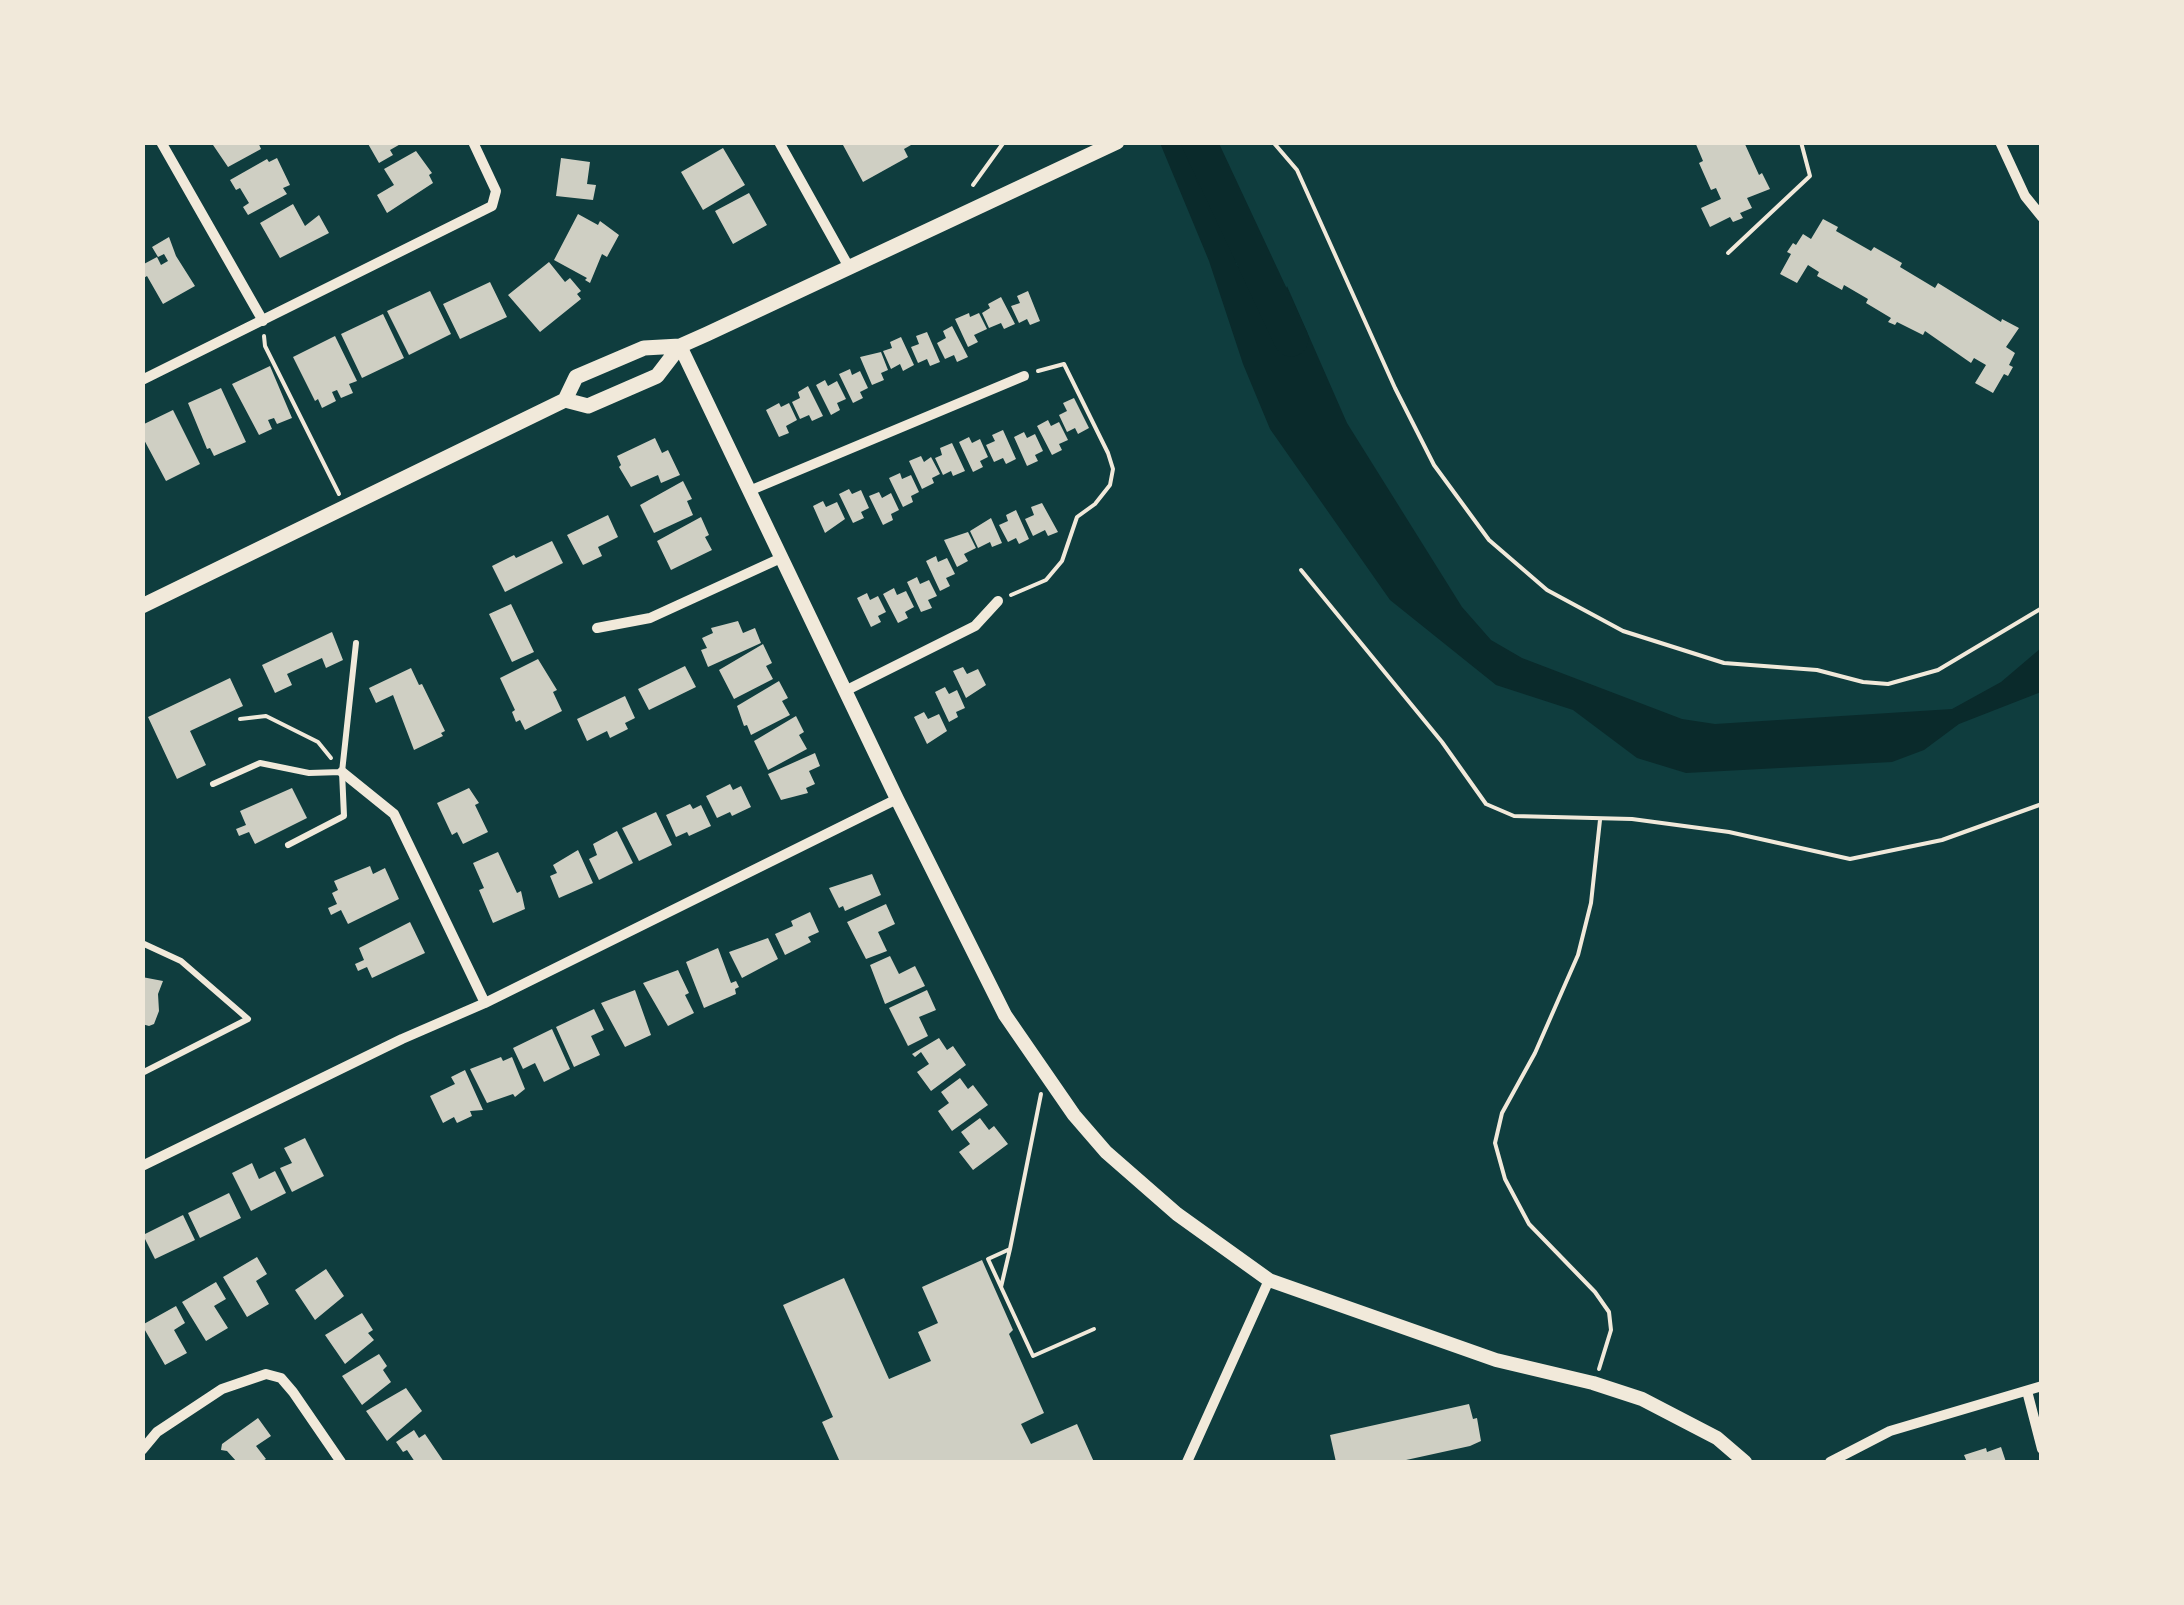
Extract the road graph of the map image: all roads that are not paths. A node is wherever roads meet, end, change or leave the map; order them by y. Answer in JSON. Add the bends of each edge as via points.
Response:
{"nodes":[{"id":1,"x":161,"y":142,"type":"edge"},
{"id":2,"x":472,"y":142,"type":"edge"},
{"id":3,"x":779,"y":142,"type":"edge"},
{"id":4,"x":1117,"y":142,"type":"edge"},
{"id":5,"x":2000,"y":142,"type":"edge"},
{"id":6,"x":2042,"y":217,"type":"edge"},
{"id":7,"x":850,"y":269,"type":"junction"},
{"id":8,"x":263,"y":320,"type":"junction"},
{"id":9,"x":680,"y":346,"type":"junction"},
{"id":10,"x":1024,"y":376,"type":"road end"},
{"id":11,"x":142,"y":380,"type":"edge"},
{"id":12,"x":565,"y":400,"type":"junction"},
{"id":13,"x":749,"y":491,"type":"junction"},
{"id":14,"x":781,"y":558,"type":"junction"},
{"id":15,"x":998,"y":601,"type":"road end"},
{"id":16,"x":142,"y":606,"type":"edge"},
{"id":17,"x":598,"y":628,"type":"dead end"},
{"id":18,"x":356,"y":642,"type":"dead end"},
{"id":19,"x":845,"y":691,"type":"junction"},
{"id":20,"x":342,"y":772,"type":"junction"},
{"id":21,"x":214,"y":784,"type":"dead end"},
{"id":22,"x":897,"y":799,"type":"junction"},
{"id":23,"x":288,"y":844,"type":"dead end"},
{"id":24,"x":142,"y":943,"type":"edge"},
{"id":25,"x":485,"y":1004,"type":"junction"},
{"id":26,"x":142,"y":1072,"type":"edge"},
{"id":27,"x":142,"y":1166,"type":"edge"},
{"id":28,"x":1269,"y":1280,"type":"junction"},
{"id":29,"x":2042,"y":1386,"type":"edge"},
{"id":30,"x":2027,"y":1391,"type":"junction"},
{"id":31,"x":2042,"y":1449,"type":"edge"},
{"id":32,"x":142,"y":1450,"type":"edge"},
{"id":33,"x":342,"y":1462,"type":"edge"},
{"id":34,"x":1187,"y":1462,"type":"edge"},
{"id":35,"x":1746,"y":1462,"type":"edge"},
{"id":36,"x":1830,"y":1462,"type":"edge"}],
"edges":[{"from":1,"to":8,"type":"street"},
{"from":2,"to":8,"type":"street","via":[[496,192],[492,206]]},
{"from":3,"to":7,"type":"street"},
{"from":4,"to":7,"type":"main road"},
{"from":5,"to":6,"type":"street"},
{"from":7,"to":9,"type":"main road"},
{"from":8,"to":11,"type":"street"},
{"from":9,"to":12,"type":"main road","via":[[644,348],[576,377]]},
{"from":9,"to":12,"type":"main road","via":[[657,376],[588,406]]},
{"from":9,"to":13,"type":"street"},
{"from":10,"to":13,"type":"street"},
{"from":12,"to":16,"type":"main road"},
{"from":13,"to":14,"type":"street"},
{"from":14,"to":17,"type":"street","via":[[650,618]]},
{"from":14,"to":19,"type":"street"},
{"from":15,"to":19,"type":"street","via":[[975,626]]},
{"from":18,"to":20,"type":"lane"},
{"from":19,"to":22,"type":"street"},
{"from":20,"to":21,"type":"lane","via":[[260,762]]},
{"from":20,"to":23,"type":"lane","via":[[344,816]]},
{"from":20,"to":25,"type":"street","via":[[394,814]]},
{"from":22,"to":25,"type":"street"},
{"from":22,"to":28,"type":"street","via":[[1006,1015],[1045,1074],[1106,1152]]},
{"from":24,"to":26,"type":"lane","via":[[180,962],[248,1019]]},
{"from":25,"to":27,"type":"street"},
{"from":28,"to":34,"type":"street"},
{"from":28,"to":35,"type":"street","via":[[1496,1360],[1642,1399],[1717,1438]]},
{"from":29,"to":30,"type":"street"},
{"from":30,"to":31,"type":"street"},
{"from":30,"to":36,"type":"street","via":[[1890,1431]]},
{"from":32,"to":33,"type":"street","via":[[157,1432],[222,1390],[266,1374],[281,1378]]}]}
